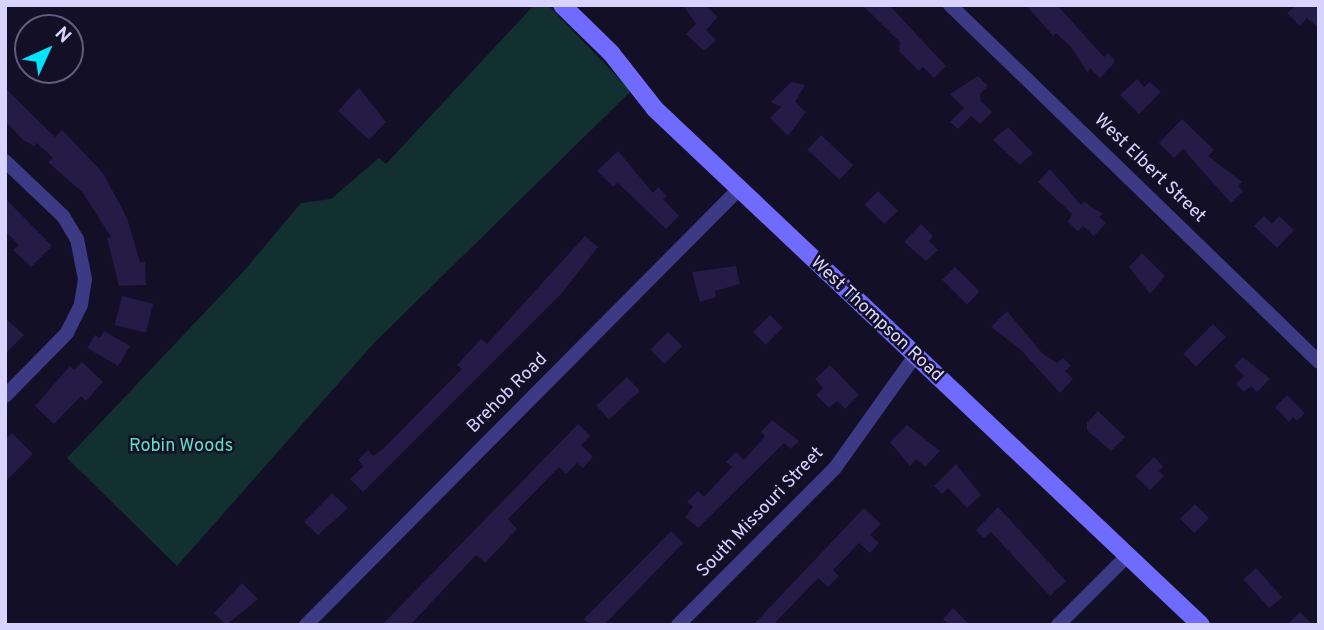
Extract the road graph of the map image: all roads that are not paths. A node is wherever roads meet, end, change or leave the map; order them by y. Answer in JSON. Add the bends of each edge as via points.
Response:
{"nodes":[{"id":1,"x":562,"y":5,"type":"edge"},
{"id":2,"x":950,"y":5,"type":"edge"},
{"id":3,"x":5,"y":161,"type":"edge"},
{"id":4,"x":738,"y":190,"type":"junction"},
{"id":5,"x":915,"y":356,"type":"junction"},
{"id":6,"x":1319,"y":362,"type":"edge"},
{"id":7,"x":5,"y":396,"type":"edge"},
{"id":8,"x":1127,"y":556,"type":"junction"},
{"id":9,"x":306,"y":625,"type":"edge"},
{"id":10,"x":678,"y":625,"type":"edge"},
{"id":11,"x":1058,"y":625,"type":"edge"},
{"id":12,"x":1201,"y":625,"type":"edge"}],
"edges":[{"from":1,"to":4,"type":"main road","name":"West Thompson Road","via":[[611,53],[655,109]]},
{"from":2,"to":6,"type":"street","name":"West Elbert Street"},
{"from":3,"to":7,"type":"street","via":[[63,216],[76,239],[85,279],[81,305],[67,332]]},
{"from":4,"to":5,"type":"main road","name":"West Thompson Road"},
{"from":4,"to":9,"type":"street","name":"Brehob Road"},
{"from":5,"to":8,"type":"main road","name":"West Thompson Road"},
{"from":5,"to":10,"type":"street","name":"South Missouri Street","via":[[835,468]]},
{"from":8,"to":11,"type":"street"},
{"from":8,"to":12,"type":"main road","name":"West Thompson Road"}]}
